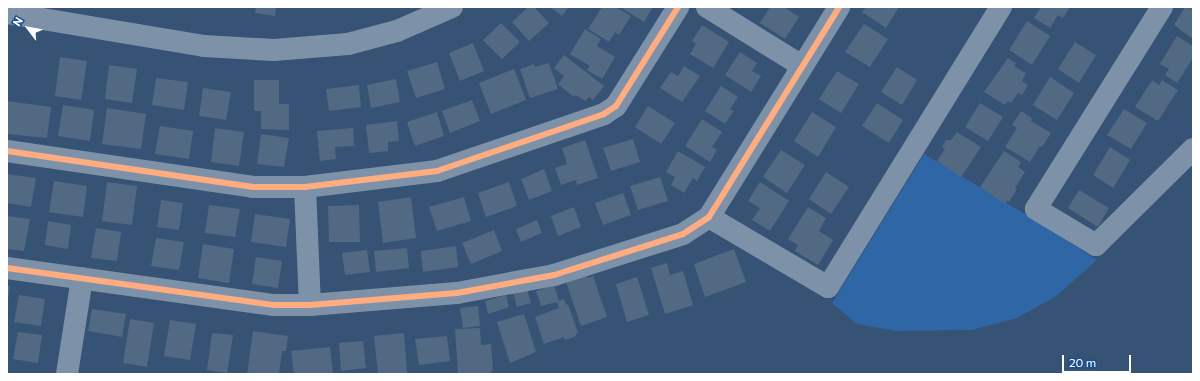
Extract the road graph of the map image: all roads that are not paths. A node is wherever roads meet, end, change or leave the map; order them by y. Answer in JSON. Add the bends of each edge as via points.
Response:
{"nodes":[{"id":1,"x":452,"y":7,"type":"edge"},
{"id":2,"x":678,"y":7,"type":"edge"},
{"id":3,"x":707,"y":7,"type":"edge"},
{"id":4,"x":839,"y":7,"type":"edge"},
{"id":5,"x":1001,"y":7,"type":"edge"},
{"id":6,"x":1162,"y":7,"type":"edge"},
{"id":7,"x":7,"y":13,"type":"edge"},
{"id":8,"x":802,"y":66,"type":"junction"},
{"id":9,"x":1193,"y":149,"type":"edge"},
{"id":10,"x":7,"y":151,"type":"edge"},
{"id":11,"x":305,"y":187,"type":"junction"},
{"id":12,"x":709,"y":217,"type":"junction"},
{"id":13,"x":7,"y":268,"type":"edge"},
{"id":14,"x":82,"y":278,"type":"junction"},
{"id":15,"x":310,"y":305,"type":"junction"},
{"id":16,"x":66,"y":374,"type":"edge"}],
"edges":[{"from":1,"to":7,"type":"street","via":[[397,31],[355,42],[274,50],[204,46]]},
{"from":2,"to":11,"type":"street","via":[[616,106],[604,114],[437,171]]},
{"from":3,"to":8,"type":"street"},
{"from":4,"to":8,"type":"street"},
{"from":5,"to":12,"type":"street","via":[[828,286]]},
{"from":6,"to":9,"type":"street","via":[[1036,209],[1096,245]]},
{"from":8,"to":12,"type":"street"},
{"from":10,"to":11,"type":"street","via":[[253,187]]},
{"from":11,"to":15,"type":"street"},
{"from":12,"to":15,"type":"street","via":[[683,234],[554,275],[457,292]]},
{"from":13,"to":14,"type":"street"},
{"from":14,"to":15,"type":"street","via":[[274,305]]},
{"from":14,"to":16,"type":"street"}]}
